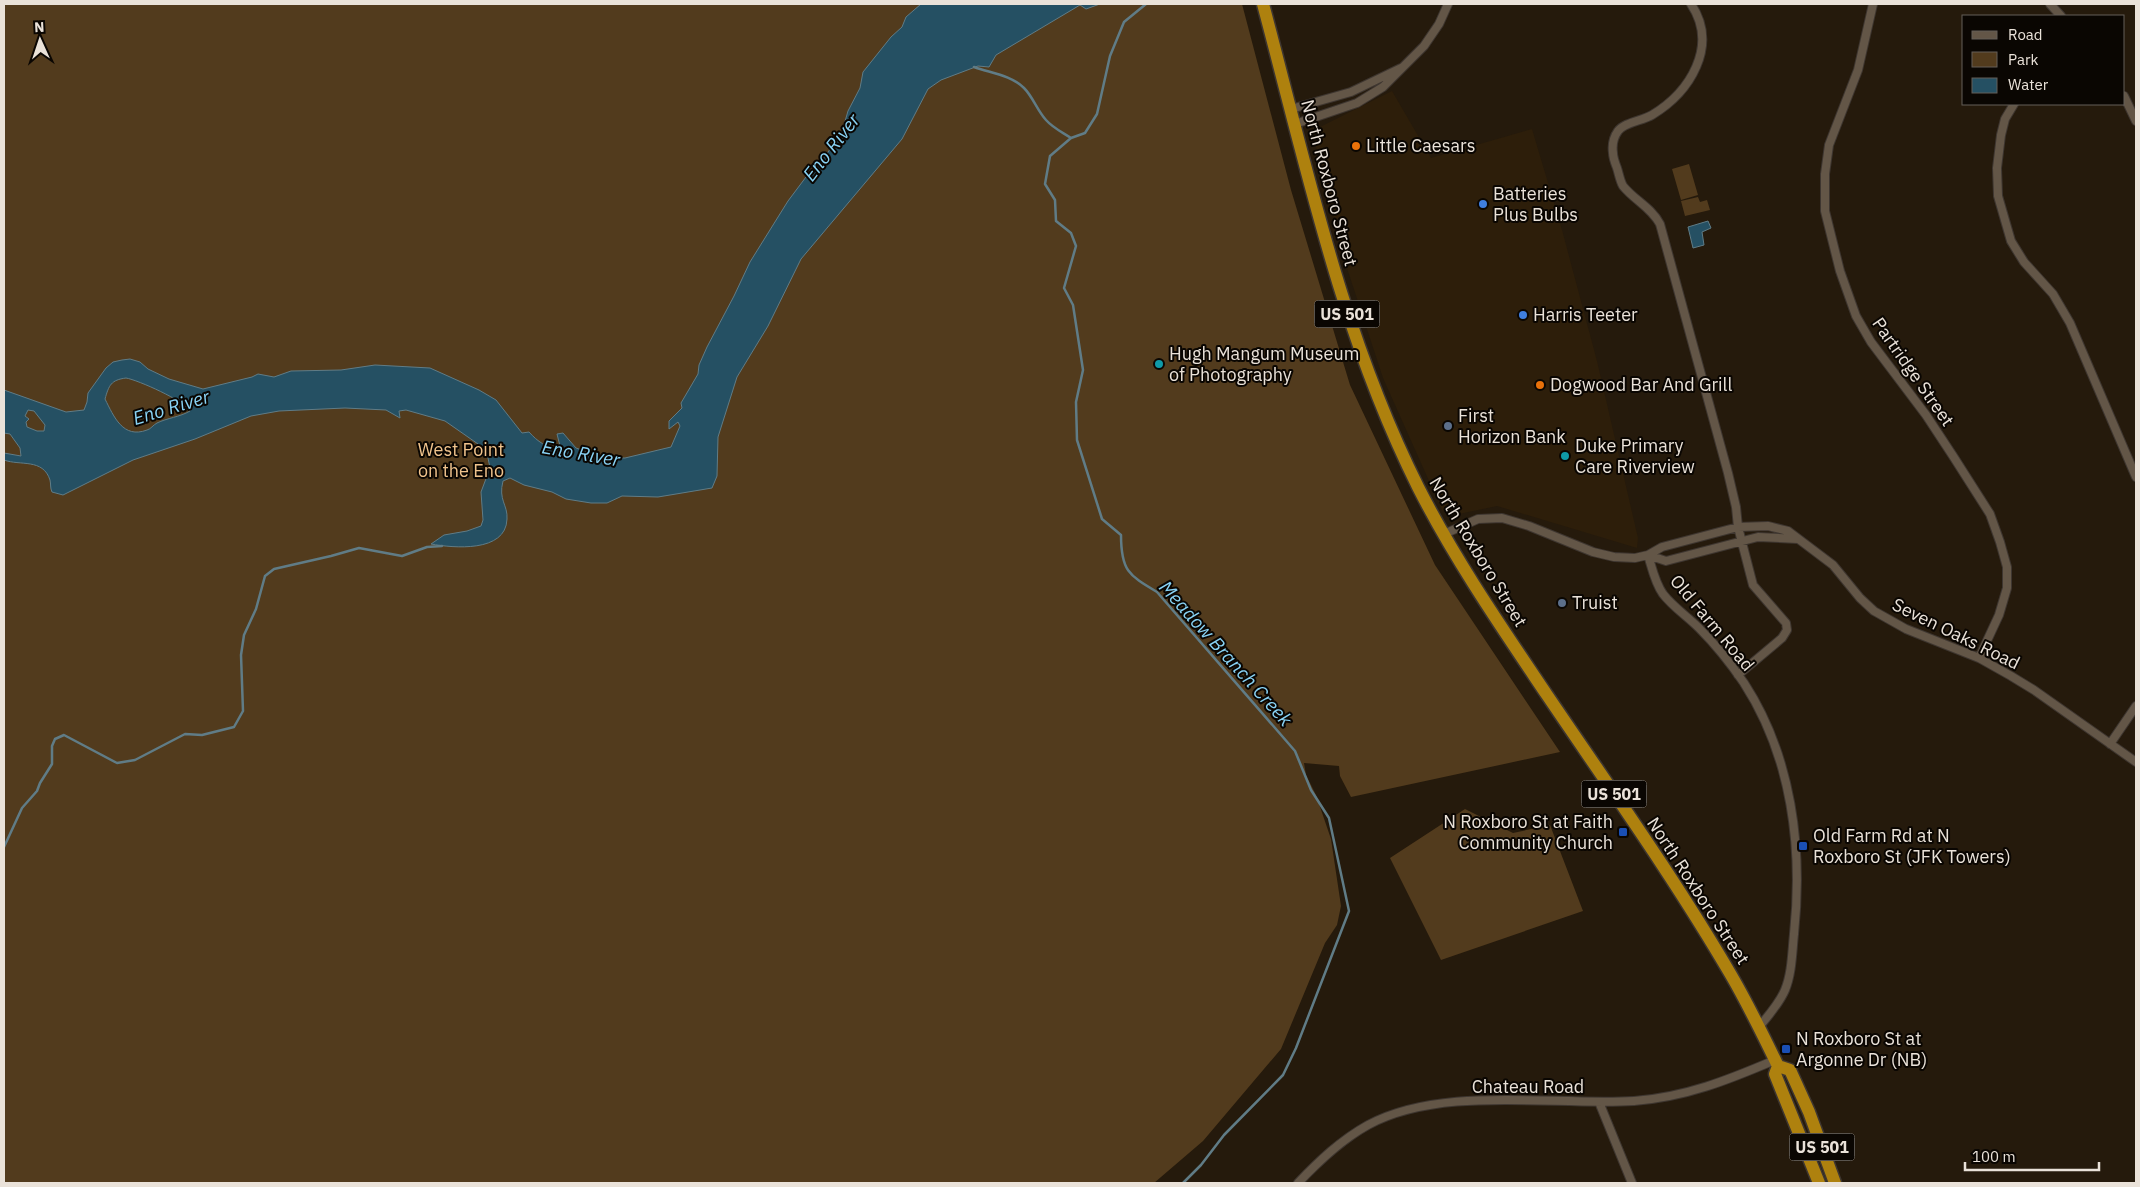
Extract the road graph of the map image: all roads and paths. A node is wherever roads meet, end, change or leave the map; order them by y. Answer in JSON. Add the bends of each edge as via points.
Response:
{"nodes":[{"id":1,"x":1263,"y":4,"type":"edge"},
{"id":2,"x":1448,"y":4,"type":"edge"},
{"id":3,"x":1691,"y":4,"type":"edge"},
{"id":4,"x":1873,"y":4,"type":"edge"},
{"id":5,"x":2050,"y":4,"type":"edge"},
{"id":6,"x":2060,"y":15,"type":"edge"},
{"id":7,"x":1403,"y":68,"type":"junction"},
{"id":8,"x":2125,"y":98,"type":"edge"},
{"id":9,"x":2013,"y":105,"type":"edge"},
{"id":10,"x":1291,"y":108,"type":"junction"},
{"id":11,"x":2136,"y":122,"type":"edge"},
{"id":12,"x":1295,"y":124,"type":"junction"},
{"id":13,"x":2136,"y":478,"type":"edge"},
{"id":14,"x":1738,"y":526,"type":"junction"},
{"id":15,"x":1444,"y":534,"type":"junction"},
{"id":16,"x":1798,"y":539,"type":"junction"},
{"id":17,"x":1741,"y":540,"type":"junction"},
{"id":18,"x":1648,"y":555,"type":"junction"},
{"id":19,"x":1978,"y":658,"type":"junction"},
{"id":20,"x":1738,"y":675,"type":"junction"},
{"id":21,"x":2136,"y":706,"type":"edge"},
{"id":22,"x":2110,"y":744,"type":"junction"},
{"id":23,"x":2136,"y":762,"type":"edge"},
{"id":24,"x":1759,"y":1027,"type":"junction"},
{"id":25,"x":1777,"y":1063,"type":"junction"},
{"id":26,"x":1599,"y":1102,"type":"junction"},
{"id":27,"x":1298,"y":1183,"type":"edge"},
{"id":28,"x":1632,"y":1183,"type":"edge"},
{"id":29,"x":1819,"y":1183,"type":"edge"},
{"id":30,"x":1835,"y":1183,"type":"edge"}],
"edges":[{"from":1,"to":10,"type":"highway","name":"North Roxboro Street","number":"US 501"},
{"from":2,"to":7,"type":"street","via":[[1433,33]]},
{"from":3,"to":14,"type":"street","via":[[1699,18],[1702,38],[1696,70],[1668,104],[1618,131],[1612,155],[1622,184],[1655,214],[1660,224],[1728,473]]},
{"from":4,"to":19,"type":"street","name":"Partridge Street","via":[[1858,70],[1829,145],[1825,212],[1856,316],[1990,514],[2000,542],[2007,567],[2007,588],[1999,615]]},
{"from":5,"to":6,"type":"street"},
{"from":7,"to":10,"type":"street","via":[[1351,92]]},
{"from":7,"to":12,"type":"street","via":[[1383,87],[1357,103]]},
{"from":8,"to":11,"type":"street"},
{"from":9,"to":13,"type":"street","via":[[2005,119],[1996,168],[1998,196],[2011,241],[2070,323]]},
{"from":10,"to":12,"type":"highway","name":"North Roxboro Street","number":"US 501"},
{"from":12,"to":15,"type":"highway","name":"North Roxboro Street","number":"US 501","via":[[1351,326],[1399,446]]},
{"from":14,"to":16,"type":"street","name":"Seven Oaks Road","via":[[1768,526],[1788,531]]},
{"from":14,"to":17,"type":"street"},
{"from":14,"to":18,"type":"street","name":"Seven Oaks Road","via":[[1662,547]]},
{"from":15,"to":18,"type":"street","via":[[1478,519],[1502,518],[1604,555],[1625,558]]},
{"from":15,"to":24,"type":"highway","name":"North Roxboro Street","number":"US 501","via":[[1512,643],[1692,912]]},
{"from":16,"to":17,"type":"street","via":[[1768,537]]},
{"from":16,"to":19,"type":"street","name":"Seven Oaks Road","via":[[1833,565],[1874,610],[1906,629]]},
{"from":17,"to":18,"type":"street","via":[[1666,561]]},
{"from":17,"to":20,"type":"street","via":[[1753,584],[1784,620],[1787,630],[1782,638]]},
{"from":18,"to":20,"type":"street","name":"Old Farm Road","via":[[1663,593],[1699,628]]},
{"from":19,"to":22,"type":"street","name":"Seven Oaks Road","via":[[2034,690]]},
{"from":20,"to":24,"type":"street","name":"Old Farm Road","via":[[1779,758],[1796,835],[1795,922],[1789,974],[1780,999]]},
{"from":21,"to":22,"type":"street"},
{"from":22,"to":23,"type":"street","name":"Seven Oaks Road"},
{"from":24,"to":25,"type":"highway","name":"North Roxboro Street","number":"US 501"},
{"from":25,"to":26,"type":"street","name":"Chateau Road","via":[[1689,1092],[1636,1101]]},
{"from":25,"to":29,"type":"highway","name":"North Roxboro Street","number":"US 501","via":[[1776,1074]]},
{"from":25,"to":30,"type":"highway","name":"North Roxboro Street","number":"US 501","via":[[1790,1070]]},
{"from":26,"to":27,"type":"street","name":"Chateau Road","via":[[1466,1102],[1409,1110],[1382,1118],[1356,1132]]},
{"from":26,"to":28,"type":"street"}]}
